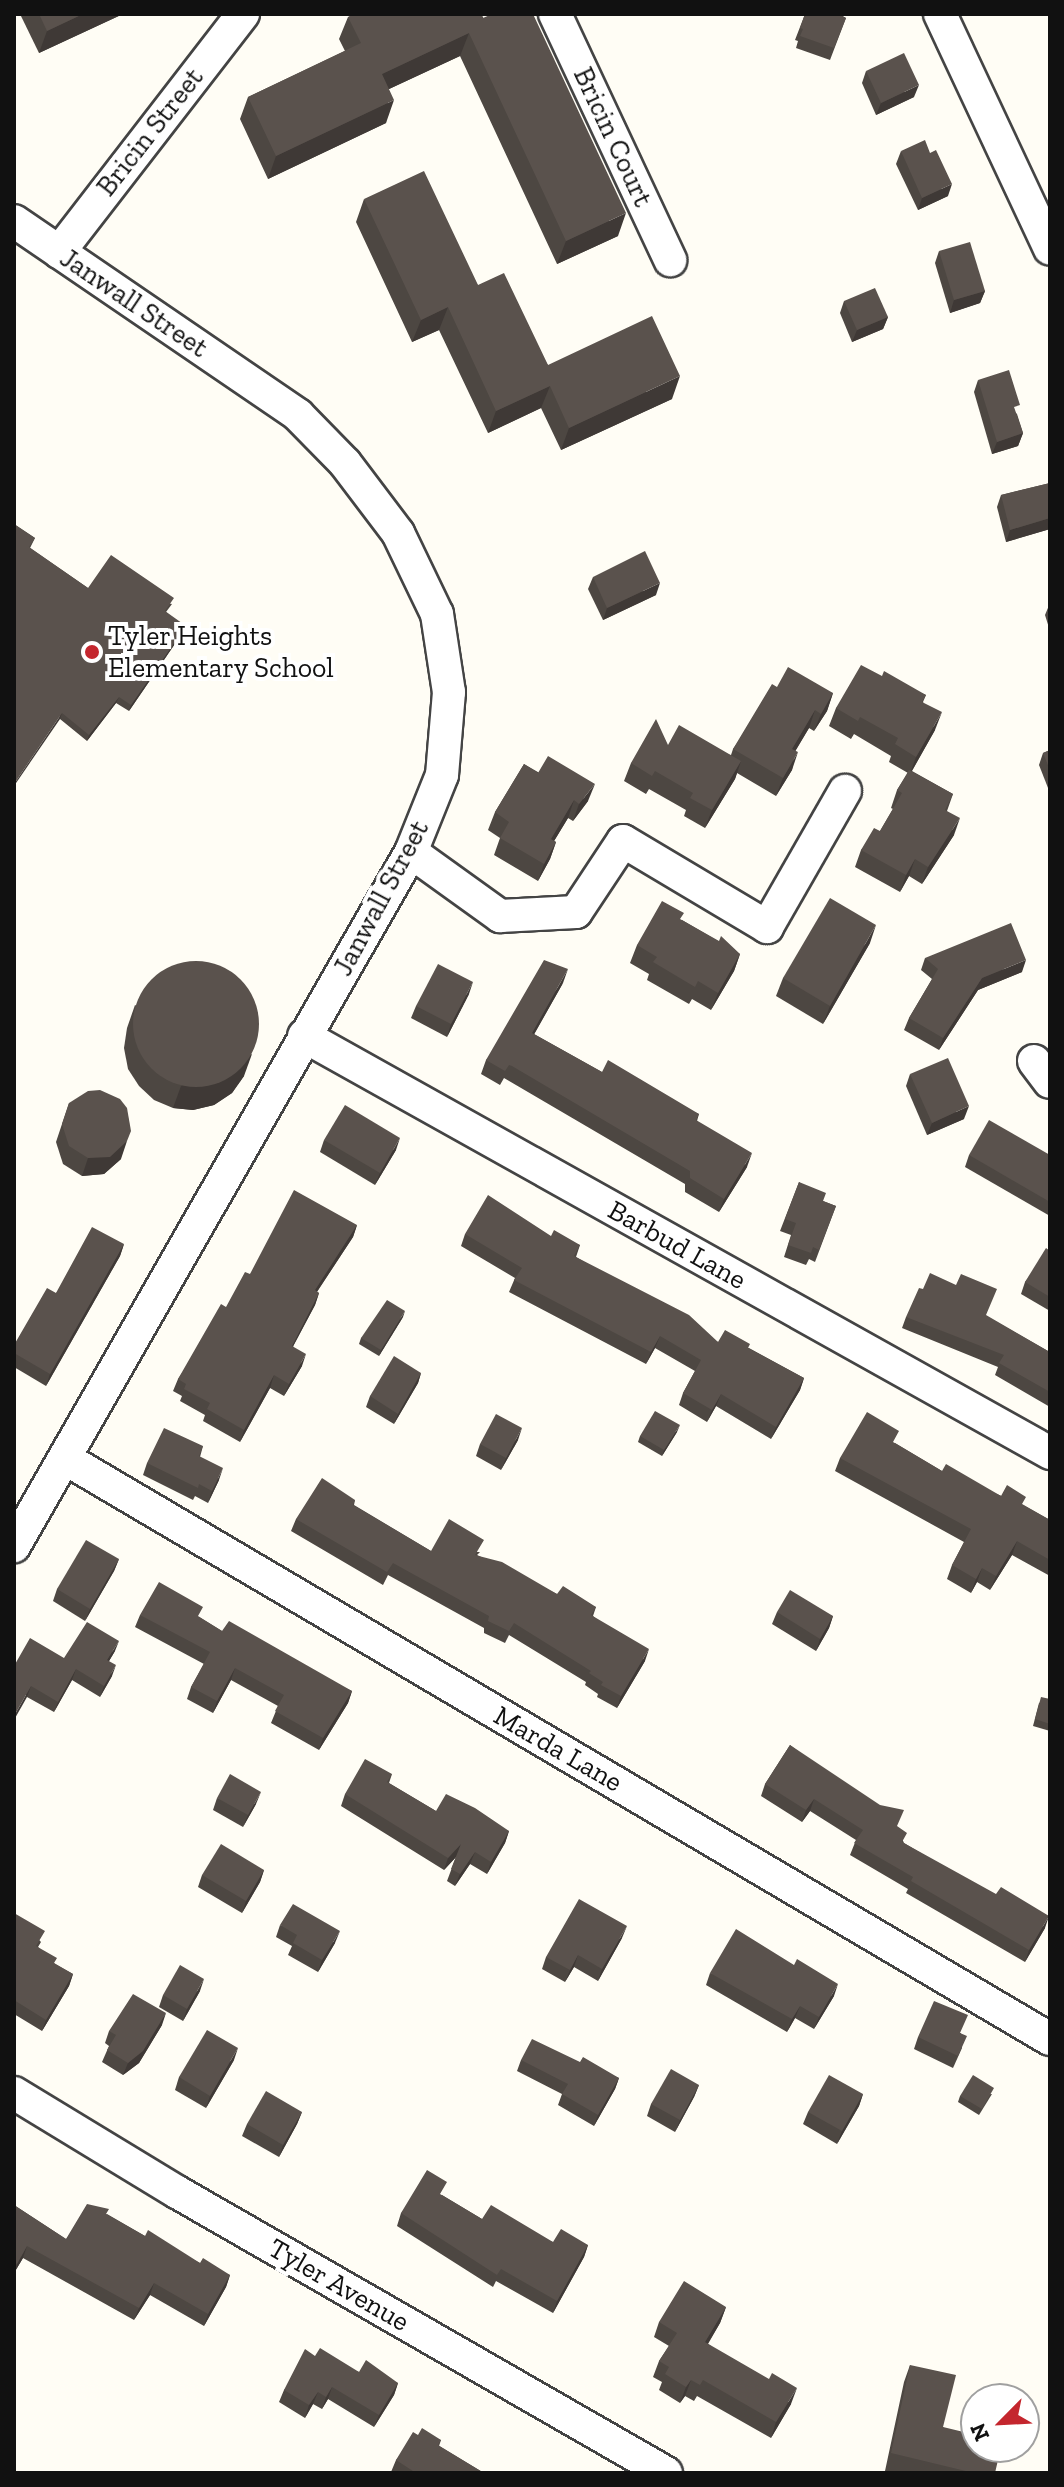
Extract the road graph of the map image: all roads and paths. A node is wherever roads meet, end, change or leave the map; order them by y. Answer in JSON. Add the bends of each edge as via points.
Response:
{"nodes":[{"id":1,"x":243,"y":14,"type":"edge"},
{"id":2,"x":555,"y":14,"type":"edge"},
{"id":3,"x":940,"y":14,"type":"edge"},
{"id":4,"x":14,"y":221,"type":"edge"},
{"id":5,"x":1050,"y":249,"type":"edge"},
{"id":6,"x":59,"y":252,"type":"junction"},
{"id":7,"x":670,"y":260,"type":"dead end"},
{"id":8,"x":845,"y":791,"type":"dead end"},
{"id":9,"x":411,"y":852,"type":"junction"},
{"id":10,"x":304,"y":1036,"type":"junction"},
{"id":11,"x":1050,"y":1453,"type":"edge"},
{"id":12,"x":66,"y":1459,"type":"junction"},
{"id":13,"x":14,"y":1546,"type":"edge"},
{"id":14,"x":1050,"y":2039,"type":"edge"},
{"id":15,"x":14,"y":2093,"type":"edge"},
{"id":16,"x":666,"y":2473,"type":"edge"}],
"edges":[{"from":1,"to":6,"type":"street","name":"Bricin Street"},
{"from":2,"to":7,"type":"street","name":"Bricin Court"},
{"from":3,"to":5,"type":"street"},
{"from":4,"to":6,"type":"street","name":"Janwall Street"},
{"from":6,"to":9,"type":"street","name":"Janwall Street","via":[[298,415],[345,463],[398,533],[437,614],[449,692],[442,775]]},
{"from":8,"to":9,"type":"street","via":[[767,927],[623,841],[576,912],[500,916]]},
{"from":9,"to":10,"type":"street","name":"Janwall Street"},
{"from":10,"to":11,"type":"street","name":"Barbud Lane"},
{"from":10,"to":12,"type":"street","name":"Janwall Street"},
{"from":12,"to":13,"type":"street","name":"Janwall Street"},
{"from":12,"to":14,"type":"street","name":"Marda Lane"},
{"from":15,"to":16,"type":"street","name":"Tyler Avenue"}]}
